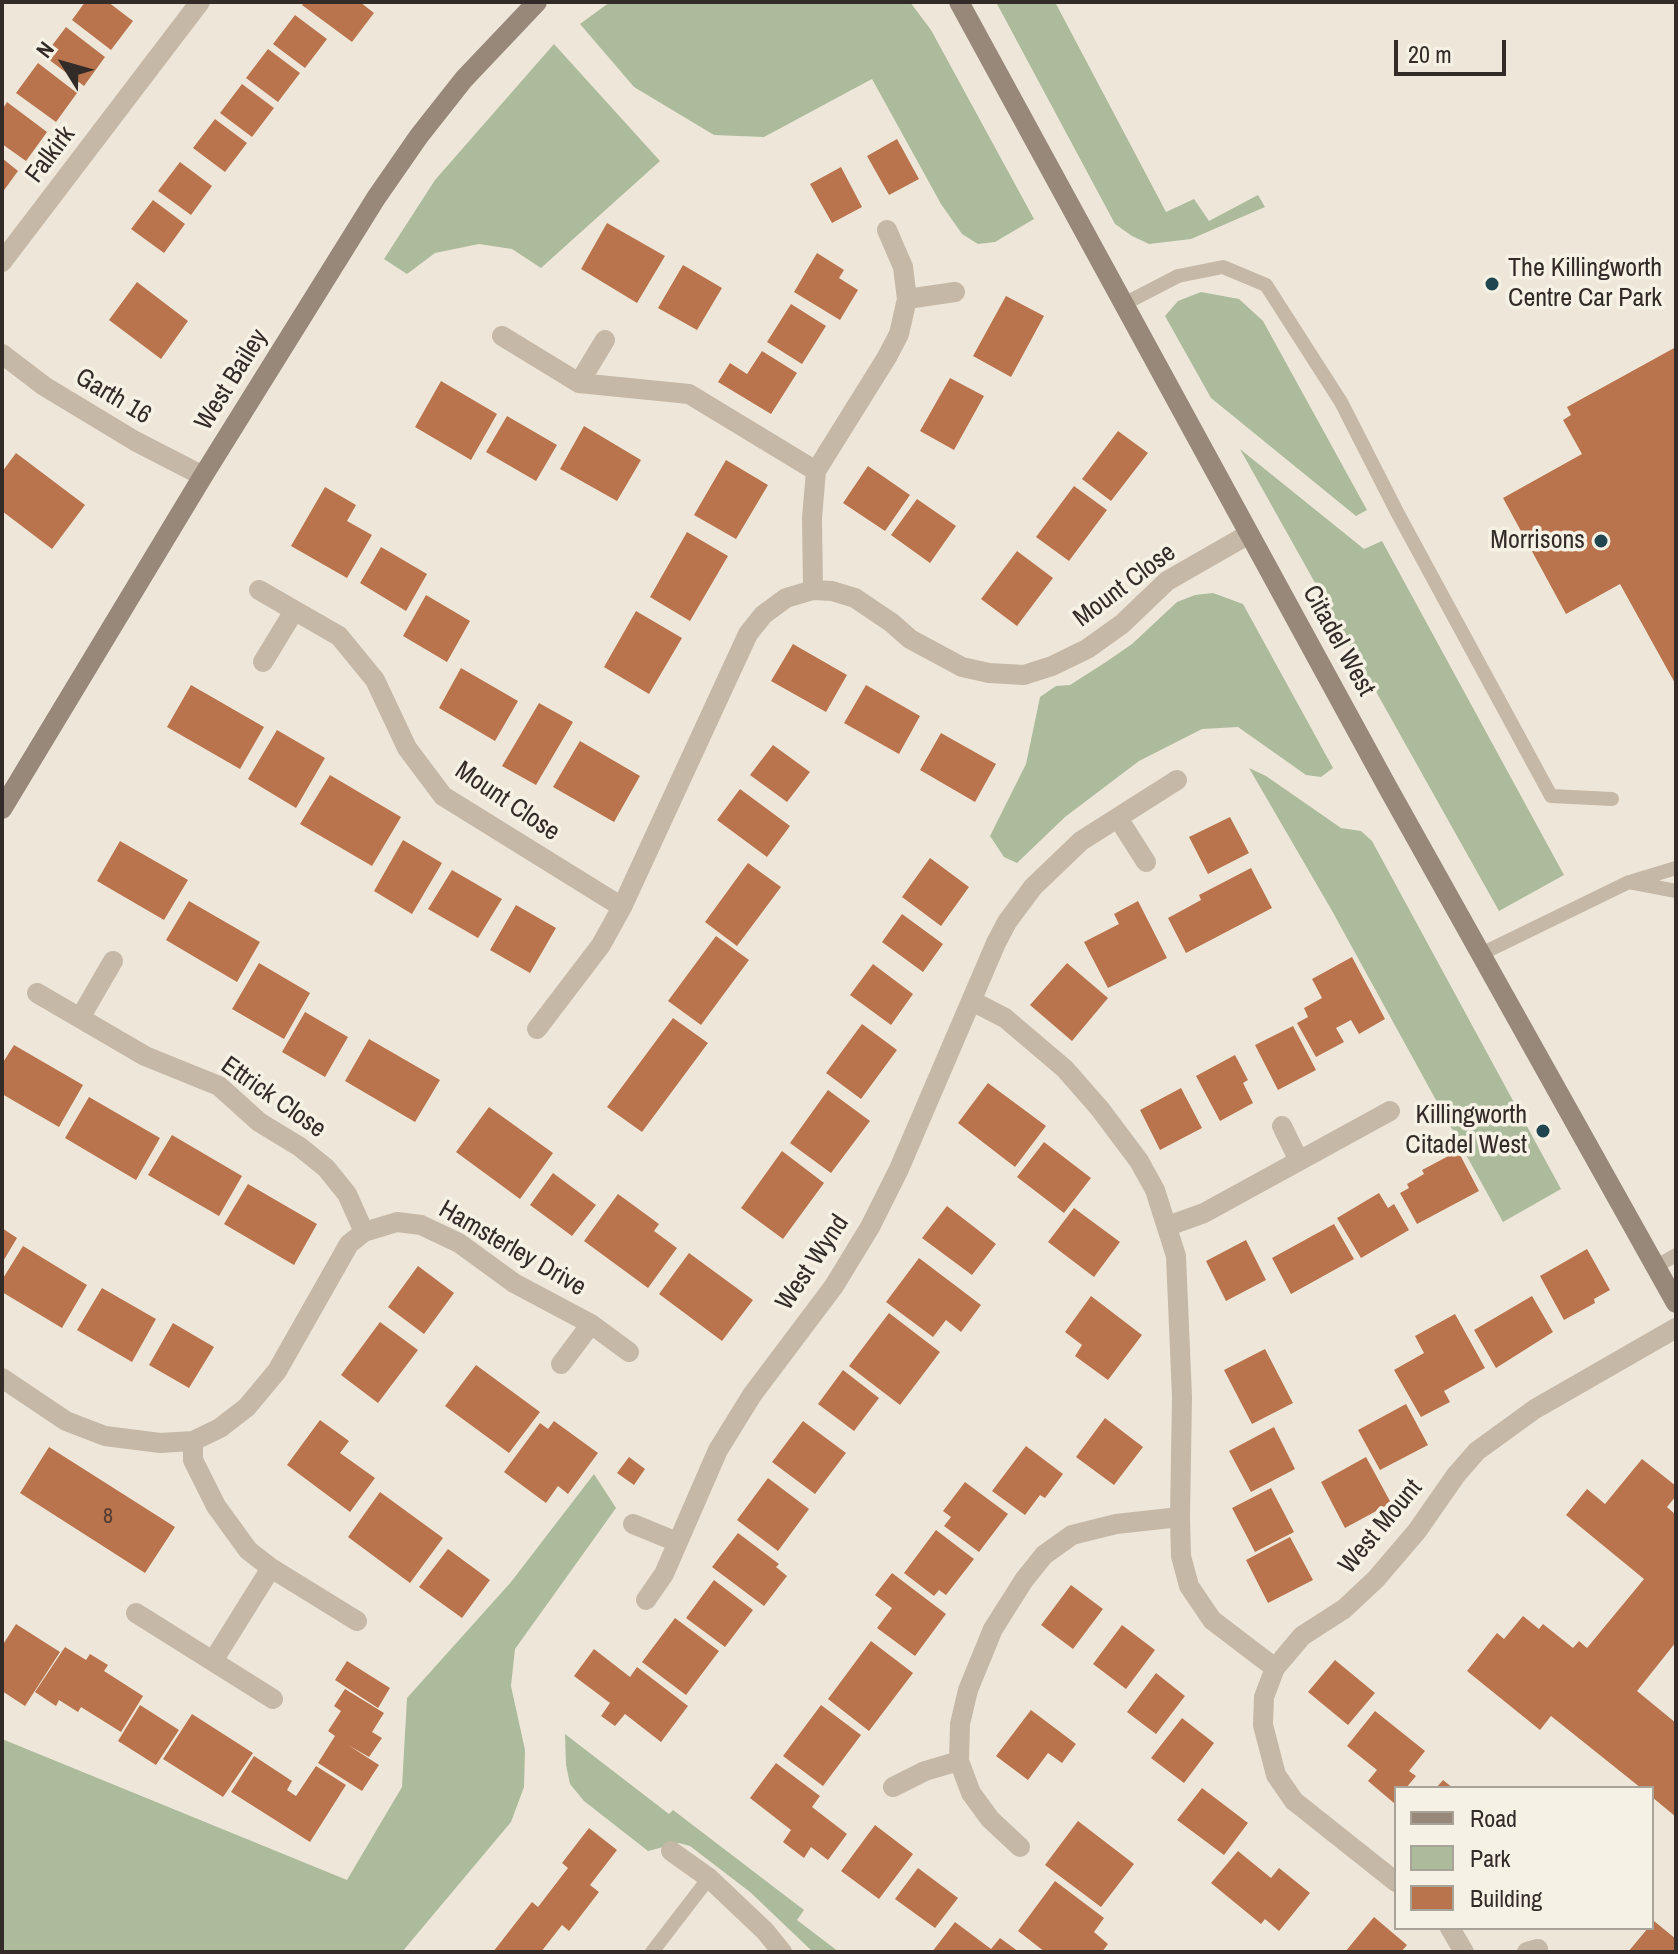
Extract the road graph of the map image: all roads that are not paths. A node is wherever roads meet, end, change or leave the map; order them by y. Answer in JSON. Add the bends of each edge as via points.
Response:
{"nodes":[{"id":1,"x":200,"y":2,"type":"edge"},
{"id":2,"x":537,"y":2,"type":"edge"},
{"id":3,"x":959,"y":2,"type":"edge"},
{"id":4,"x":887,"y":230,"type":"dead end"},
{"id":5,"x":2,"y":262,"type":"edge"},
{"id":6,"x":955,"y":292,"type":"dead end"},
{"id":7,"x":907,"y":299,"type":"junction"},
{"id":8,"x":1124,"y":304,"type":"junction"},
{"id":9,"x":502,"y":336,"type":"dead end"},
{"id":10,"x":605,"y":340,"type":"dead end"},
{"id":11,"x":2,"y":354,"type":"edge"},
{"id":12,"x":579,"y":383,"type":"junction"},
{"id":13,"x":816,"y":471,"type":"junction"},
{"id":14,"x":203,"y":476,"type":"junction"},
{"id":15,"x":1249,"y":534,"type":"junction"},
{"id":16,"x":259,"y":590,"type":"dead end"},
{"id":17,"x":813,"y":590,"type":"junction"},
{"id":18,"x":294,"y":611,"type":"junction"},
{"id":19,"x":263,"y":662,"type":"dead end"},
{"id":20,"x":1177,"y":780,"type":"dead end"},
{"id":21,"x":1612,"y":799,"type":"dead end"},
{"id":22,"x":2,"y":809,"type":"edge"},
{"id":23,"x":1118,"y":818,"type":"junction"},
{"id":24,"x":1146,"y":862,"type":"dead end"},
{"id":25,"x":1676,"y":868,"type":"edge"},
{"id":26,"x":1629,"y":882,"type":"junction"},
{"id":27,"x":1676,"y":891,"type":"edge"},
{"id":28,"x":622,"y":907,"type":"junction"},
{"id":29,"x":1481,"y":954,"type":"junction"},
{"id":30,"x":113,"y":961,"type":"dead end"},
{"id":31,"x":37,"y":993,"type":"dead end"},
{"id":32,"x":972,"y":1001,"type":"junction"},
{"id":33,"x":80,"y":1018,"type":"junction"},
{"id":34,"x":537,"y":1029,"type":"dead end"},
{"id":35,"x":1390,"y":1111,"type":"dead end"},
{"id":36,"x":1282,"y":1126,"type":"dead end"},
{"id":37,"x":1299,"y":1161,"type":"junction"},
{"id":38,"x":1168,"y":1226,"type":"junction"},
{"id":39,"x":364,"y":1232,"type":"junction"},
{"id":40,"x":1676,"y":1255,"type":"edge"},
{"id":41,"x":1655,"y":1267,"type":"junction"},
{"id":42,"x":1676,"y":1303,"type":"edge"},
{"id":43,"x":591,"y":1324,"type":"junction"},
{"id":44,"x":1676,"y":1328,"type":"edge"},
{"id":45,"x":629,"y":1352,"type":"dead end"},
{"id":46,"x":561,"y":1364,"type":"dead end"},
{"id":47,"x":2,"y":1378,"type":"edge"},
{"id":48,"x":193,"y":1441,"type":"junction"},
{"id":49,"x":1180,"y":1517,"type":"junction"},
{"id":50,"x":633,"y":1524,"type":"dead end"},
{"id":51,"x":677,"y":1542,"type":"junction"},
{"id":52,"x":271,"y":1568,"type":"junction"},
{"id":53,"x":646,"y":1600,"type":"dead end"},
{"id":54,"x":136,"y":1613,"type":"dead end"},
{"id":55,"x":357,"y":1621,"type":"dead end"},
{"id":56,"x":213,"y":1661,"type":"junction"},
{"id":57,"x":1275,"y":1668,"type":"junction"},
{"id":58,"x":273,"y":1699,"type":"dead end"},
{"id":59,"x":959,"y":1761,"type":"junction"},
{"id":60,"x":893,"y":1787,"type":"dead end"},
{"id":61,"x":1020,"y":1847,"type":"dead end"},
{"id":62,"x":671,"y":1851,"type":"dead end"},
{"id":63,"x":709,"y":1878,"type":"junction"},
{"id":64,"x":1394,"y":1880,"type":"edge"},
{"id":65,"x":1451,"y":1930,"type":"edge"},
{"id":66,"x":652,"y":1952,"type":"edge"},
{"id":67,"x":782,"y":1952,"type":"edge"},
{"id":68,"x":1464,"y":1952,"type":"edge"}],
"edges":[{"from":1,"to":5,"type":"street","name":"Falkirk"},
{"from":2,"to":14,"type":"street","name":"West Bailey","via":[[419,136]]},
{"from":3,"to":8,"type":"street","name":"Citadel West"},
{"from":4,"to":7,"type":"street","via":[[903,267]]},
{"from":6,"to":7,"type":"street"},
{"from":7,"to":13,"type":"street","via":[[893,346]]},
{"from":8,"to":15,"type":"street","name":"Citadel West"},
{"from":8,"to":21,"type":"lane","via":[[1178,276],[1223,267],[1266,285],[1341,402],[1551,796]]},
{"from":9,"to":12,"type":"street"},
{"from":10,"to":12,"type":"street"},
{"from":11,"to":14,"type":"street","name":"Garth 16","via":[[44,386]]},
{"from":12,"to":13,"type":"street","via":[[689,394]]},
{"from":13,"to":17,"type":"street"},
{"from":14,"to":22,"type":"street","name":"West Bailey"},
{"from":15,"to":17,"type":"street","name":"Mount Close","via":[[1167,581],[1087,649],[1024,675],[962,667],[910,639],[855,598]]},
{"from":15,"to":29,"type":"street","name":"Citadel West"},
{"from":16,"to":18,"type":"street","name":"Mount Close"},
{"from":17,"to":28,"type":"street","via":[[786,598],[748,634]]},
{"from":18,"to":19,"type":"street"},
{"from":18,"to":28,"type":"street","name":"Mount Close","via":[[339,636],[375,680],[407,748],[443,796]]},
{"from":20,"to":23,"type":"street","name":"West Wynd"},
{"from":23,"to":24,"type":"street"},
{"from":23,"to":32,"type":"street","name":"West Wynd","via":[[1081,841],[1026,896],[996,943]]},
{"from":25,"to":26,"type":"lane"},
{"from":26,"to":27,"type":"lane"},
{"from":26,"to":29,"type":"lane"},
{"from":28,"to":34,"type":"street","via":[[601,945]]},
{"from":29,"to":41,"type":"street","name":"Citadel West"},
{"from":30,"to":33,"type":"street"},
{"from":31,"to":33,"type":"street","name":"Ettrick Close"},
{"from":32,"to":38,"type":"street","via":[[1005,1018],[1074,1079],[1139,1161]]},
{"from":32,"to":51,"type":"street","name":"West Wynd","via":[[870,1227],[731,1428]]},
{"from":33,"to":39,"type":"street","name":"Ettrick Close","via":[[145,1056],[219,1086],[259,1122],[300,1147],[347,1194]]},
{"from":35,"to":37,"type":"street"},
{"from":36,"to":37,"type":"street"},
{"from":37,"to":38,"type":"street","via":[[1204,1213]]},
{"from":38,"to":49,"type":"street","via":[[1179,1295]]},
{"from":39,"to":43,"type":"street","name":"Hamsterley Drive","via":[[397,1222],[432,1229],[514,1283]]},
{"from":39,"to":48,"type":"street","via":[[337,1263],[277,1371],[247,1407]]},
{"from":40,"to":41,"type":"lane"},
{"from":41,"to":42,"type":"street","name":"Citadel West"},
{"from":43,"to":45,"type":"street","name":"Hamsterley Drive"},
{"from":43,"to":46,"type":"street","name":"Hamsterley Drive"},
{"from":44,"to":57,"type":"street","name":"West Mount","via":[[1535,1409],[1477,1451],[1376,1579],[1344,1609],[1302,1636]]},
{"from":47,"to":48,"type":"street","via":[[66,1421],[105,1436]]},
{"from":48,"to":52,"type":"street","via":[[193,1460],[216,1506],[248,1550]]},
{"from":49,"to":57,"type":"street","via":[[1181,1556],[1199,1603],[1212,1620]]},
{"from":49,"to":59,"type":"street","via":[[1072,1535],[1044,1555],[993,1629],[968,1690]]},
{"from":50,"to":51,"type":"street"},
{"from":51,"to":53,"type":"street","name":"West Wynd"},
{"from":52,"to":55,"type":"street"},
{"from":52,"to":56,"type":"street"},
{"from":54,"to":56,"type":"street"},
{"from":56,"to":58,"type":"street"},
{"from":57,"to":64,"type":"street","name":"West Mount","via":[[1264,1697],[1263,1725],[1276,1775],[1294,1801]]},
{"from":59,"to":60,"type":"street"},
{"from":59,"to":61,"type":"street","via":[[971,1793]]},
{"from":62,"to":63,"type":"street"},
{"from":63,"to":66,"type":"lane"},
{"from":63,"to":67,"type":"street"},
{"from":65,"to":68,"type":"street"}]}
